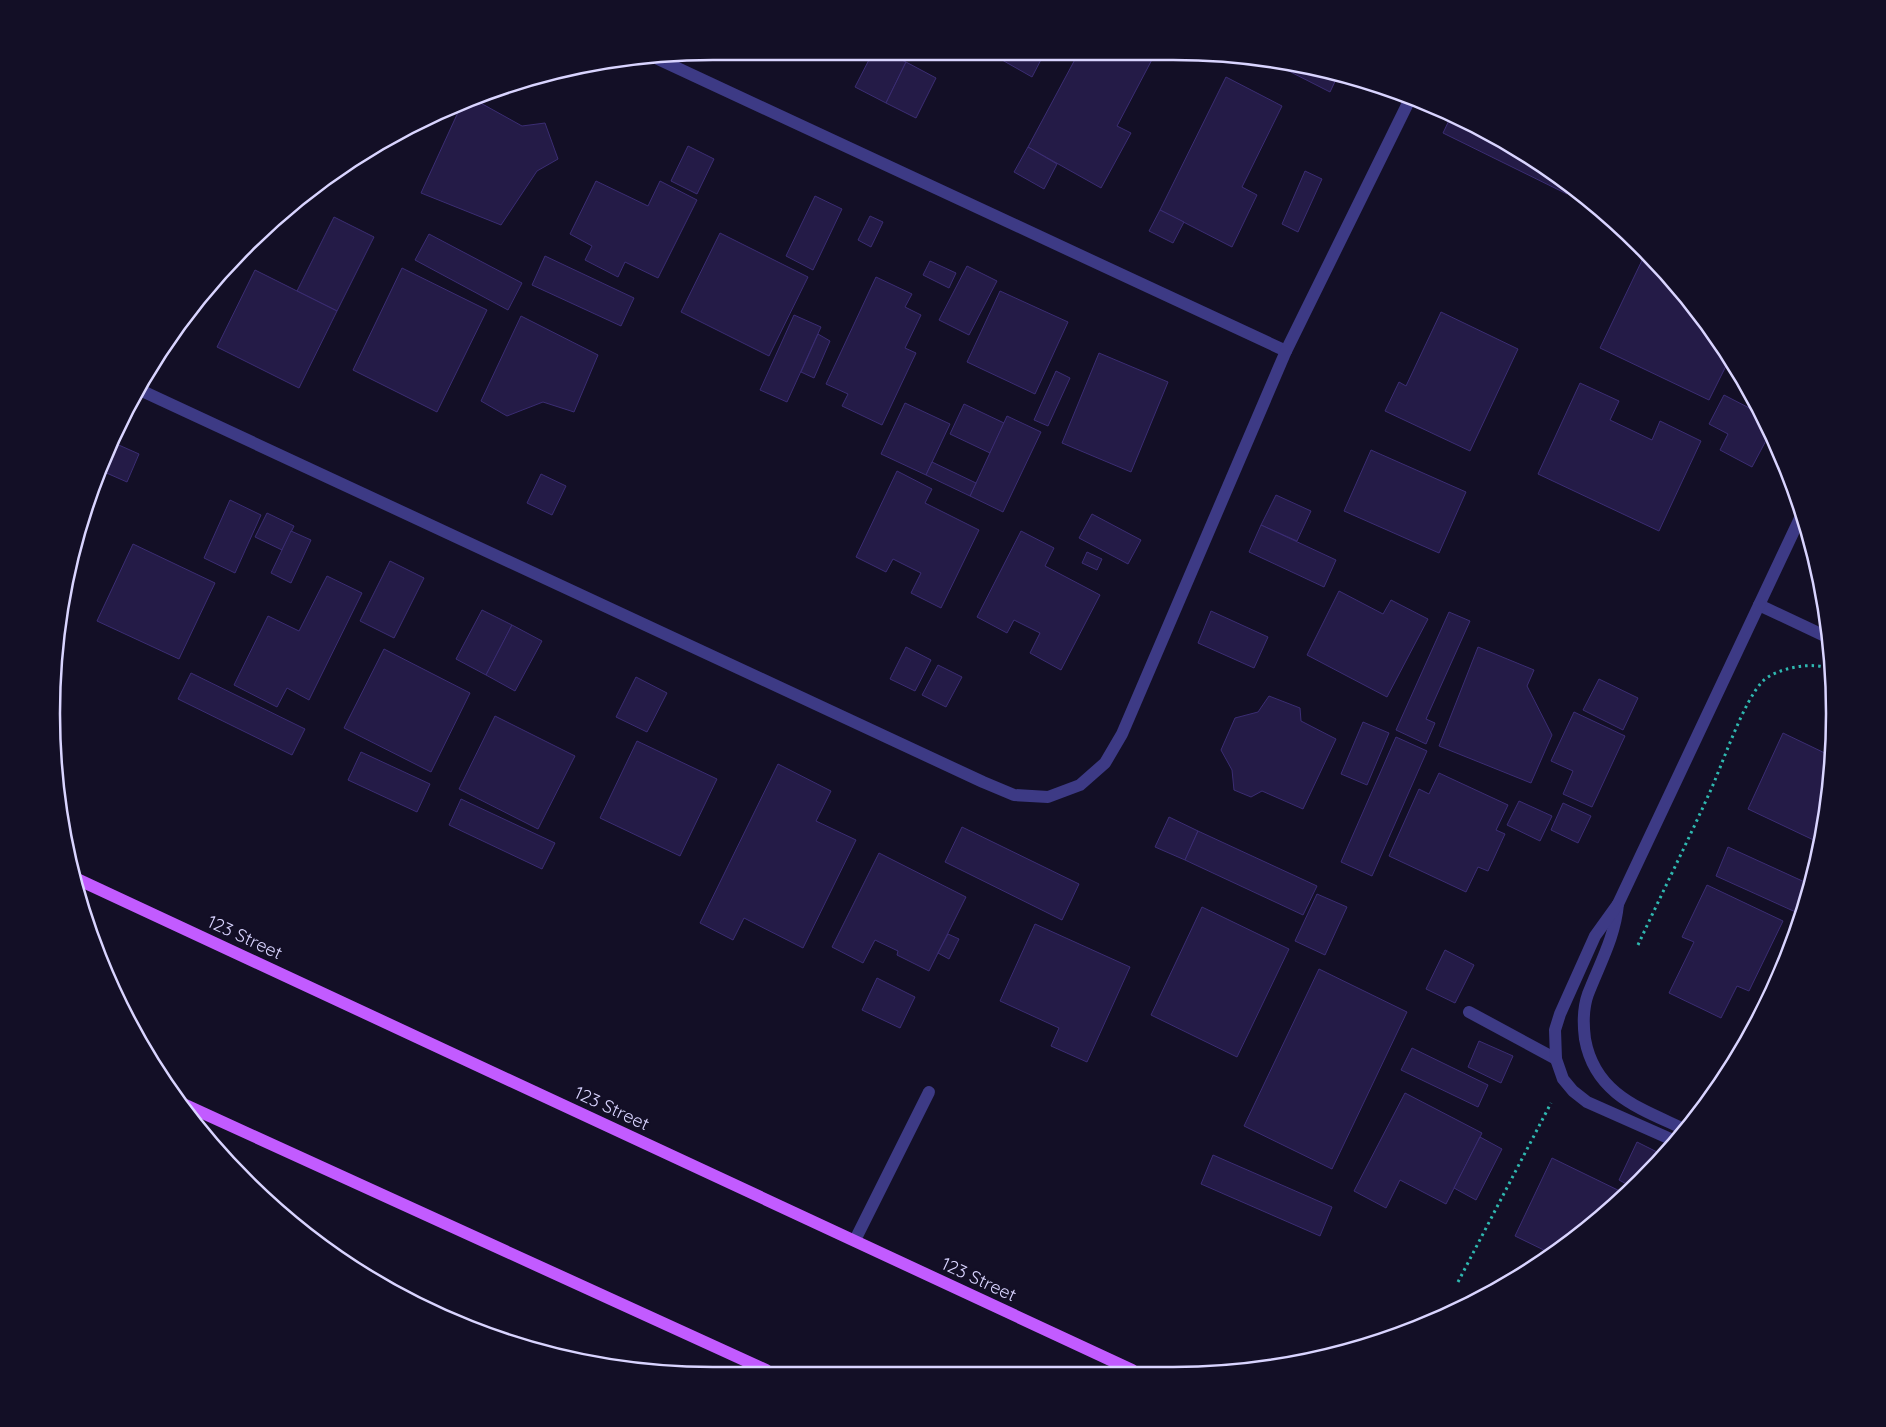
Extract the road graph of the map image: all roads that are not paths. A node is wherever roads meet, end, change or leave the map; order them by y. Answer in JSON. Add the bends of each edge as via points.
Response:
{"nodes":[{"id":1,"x":666,"y":62,"type":"edge"},
{"id":2,"x":1407,"y":104,"type":"edge"},
{"id":3,"x":1286,"y":351,"type":"junction"},
{"id":4,"x":145,"y":392,"type":"edge"},
{"id":5,"x":1797,"y":523,"type":"edge"},
{"id":6,"x":1759,"y":605,"type":"junction"},
{"id":7,"x":1821,"y":634,"type":"edge"},
{"id":8,"x":82,"y":881,"type":"edge"},
{"id":9,"x":1618,"y":904,"type":"junction"},
{"id":10,"x":1469,"y":1012,"type":"dead end"},
{"id":11,"x":1556,"y":1059,"type":"junction"},
{"id":12,"x":929,"y":1092,"type":"dead end"},
{"id":13,"x":193,"y":1109,"type":"edge"},
{"id":14,"x":1678,"y":1126,"type":"edge"},
{"id":15,"x":1669,"y":1138,"type":"edge"},
{"id":16,"x":855,"y":1240,"type":"junction"},
{"id":17,"x":759,"y":1367,"type":"edge"},
{"id":18,"x":1126,"y":1367,"type":"edge"}],
"edges":[{"from":1,"to":3,"type":"street"},
{"from":2,"to":3,"type":"street"},
{"from":3,"to":4,"type":"street","via":[[1122,734],[1105,763],[1086,780],[1048,796],[1014,795],[983,782]]},
{"from":5,"to":6,"type":"street"},
{"from":6,"to":7,"type":"street"},
{"from":6,"to":9,"type":"street"},
{"from":8,"to":16,"type":"main road","name":"123 Street"},
{"from":9,"to":11,"type":"street","via":[[1595,936],[1560,1014],[1554,1030]]},
{"from":9,"to":14,"type":"street","via":[[1614,933],[1584,1012],[1587,1048],[1593,1065],[1615,1093],[1630,1104]]},
{"from":10,"to":11,"type":"street"},
{"from":11,"to":15,"type":"street","via":[[1564,1079],[1587,1102]]},
{"from":12,"to":16,"type":"street"},
{"from":13,"to":17,"type":"main road"},
{"from":16,"to":18,"type":"main road","name":"123 Street"}]}
